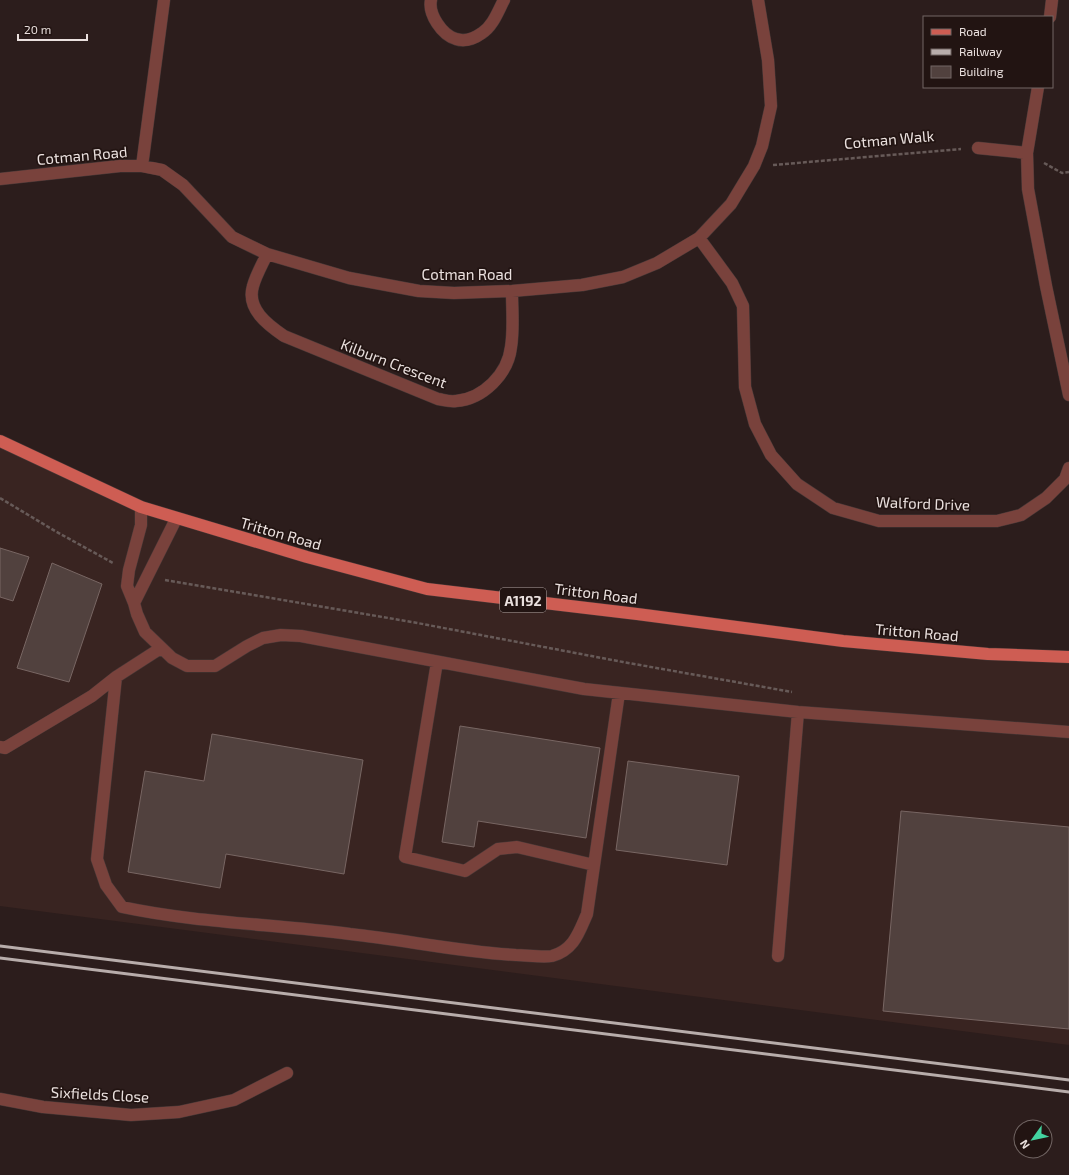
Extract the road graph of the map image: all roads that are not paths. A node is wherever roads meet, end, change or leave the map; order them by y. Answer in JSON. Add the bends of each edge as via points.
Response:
{"nodes":[{"id":1,"x":164,"y":0,"type":"edge"},
{"id":2,"x":430,"y":0,"type":"edge"},
{"id":3,"x":504,"y":0,"type":"edge"},
{"id":4,"x":758,"y":0,"type":"edge"},
{"id":5,"x":1052,"y":0,"type":"edge"},
{"id":6,"x":1050,"y":16,"type":"edge"},
{"id":7,"x":1038,"y":88,"type":"edge"},
{"id":8,"x":978,"y":148,"type":"road end"},
{"id":9,"x":1027,"y":153,"type":"junction"},
{"id":10,"x":142,"y":166,"type":"junction"},
{"id":11,"x":0,"y":179,"type":"edge"},
{"id":12,"x":699,"y":238,"type":"junction"},
{"id":13,"x":267,"y":254,"type":"junction"},
{"id":14,"x":512,"y":292,"type":"junction"},
{"id":15,"x":1069,"y":395,"type":"edge"},
{"id":16,"x":0,"y":441,"type":"edge"},
{"id":17,"x":1068,"y":476,"type":"edge"},
{"id":18,"x":141,"y":507,"type":"junction"},
{"id":19,"x":176,"y":519,"type":"junction"},
{"id":20,"x":134,"y":603,"type":"junction"},
{"id":21,"x":161,"y":648,"type":"junction"},
{"id":22,"x":1069,"y":657,"type":"edge"},
{"id":23,"x":437,"y":662,"type":"junction"},
{"id":24,"x":116,"y":677,"type":"junction"},
{"id":25,"x":619,"y":693,"type":"junction"},
{"id":26,"x":798,"y":712,"type":"junction"},
{"id":27,"x":1069,"y":732,"type":"edge"},
{"id":28,"x":0,"y":747,"type":"edge"},
{"id":29,"x":594,"y":864,"type":"junction"},
{"id":30,"x":778,"y":956,"type":"dead end"},
{"id":31,"x":287,"y":1073,"type":"dead end"},
{"id":32,"x":0,"y":1099,"type":"edge"}],
"edges":[{"from":1,"to":10,"type":"street"},
{"from":2,"to":3,"type":"street","via":[[434,17],[442,29],[456,39],[464,40],[484,33]]},
{"from":4,"to":12,"type":"street","name":"Cotman Road","via":[[768,60],[771,106],[762,146],[754,166],[731,204]]},
{"from":5,"to":6,"type":"street"},
{"from":7,"to":9,"type":"street"},
{"from":8,"to":9,"type":"street"},
{"from":9,"to":15,"type":"street","via":[[1028,189]]},
{"from":10,"to":11,"type":"street","name":"Cotman Road","via":[[120,166]]},
{"from":10,"to":13,"type":"street","name":"Cotman Road","via":[[162,170],[183,185],[232,237]]},
{"from":12,"to":14,"type":"street","name":"Cotman Road","via":[[657,263],[623,277],[582,285]]},
{"from":12,"to":17,"type":"street","name":"Walford Drive","via":[[732,282],[743,306],[746,387],[755,424],[771,455],[797,484],[827,504],[879,521],[998,521],[1021,515],[1046,498]]},
{"from":13,"to":14,"type":"street","name":"Cotman Road","via":[[349,278],[419,291]]},
{"from":13,"to":14,"type":"street","name":"Kilburn Crescent","via":[[252,288],[252,303],[270,327],[284,336],[446,401],[455,402],[476,396],[496,380],[506,364],[511,347]]},
{"from":16,"to":18,"type":"main road","name":"Tritton Road","number":"A1192"},
{"from":18,"to":19,"type":"main road","name":"Tritton Road","number":"A1192"},
{"from":18,"to":20,"type":"street","via":[[141,525],[127,586]]},
{"from":19,"to":20,"type":"street"},
{"from":19,"to":22,"type":"main road","name":"Tritton Road","number":"A1192","via":[[427,589],[843,641],[988,654]]},
{"from":20,"to":21,"type":"street","via":[[145,632]]},
{"from":21,"to":23,"type":"street","via":[[187,666],[215,666],[263,638],[281,635],[301,636]]},
{"from":21,"to":24,"type":"street"},
{"from":23,"to":25,"type":"street"},
{"from":23,"to":29,"type":"street","via":[[405,857],[465,872],[498,849],[518,847]]},
{"from":24,"to":28,"type":"street","via":[[92,696],[5,748]]},
{"from":24,"to":29,"type":"street","via":[[97,859],[106,885],[122,906],[172,916],[350,934],[497,954],[551,956],[568,949],[578,935],[586,914]]},
{"from":25,"to":26,"type":"street"},
{"from":25,"to":29,"type":"street"},
{"from":26,"to":27,"type":"street"},
{"from":26,"to":30,"type":"street"},
{"from":31,"to":32,"type":"street","name":"Sixfields Close","via":[[234,1100],[179,1112],[131,1115],[43,1107]]}]}
